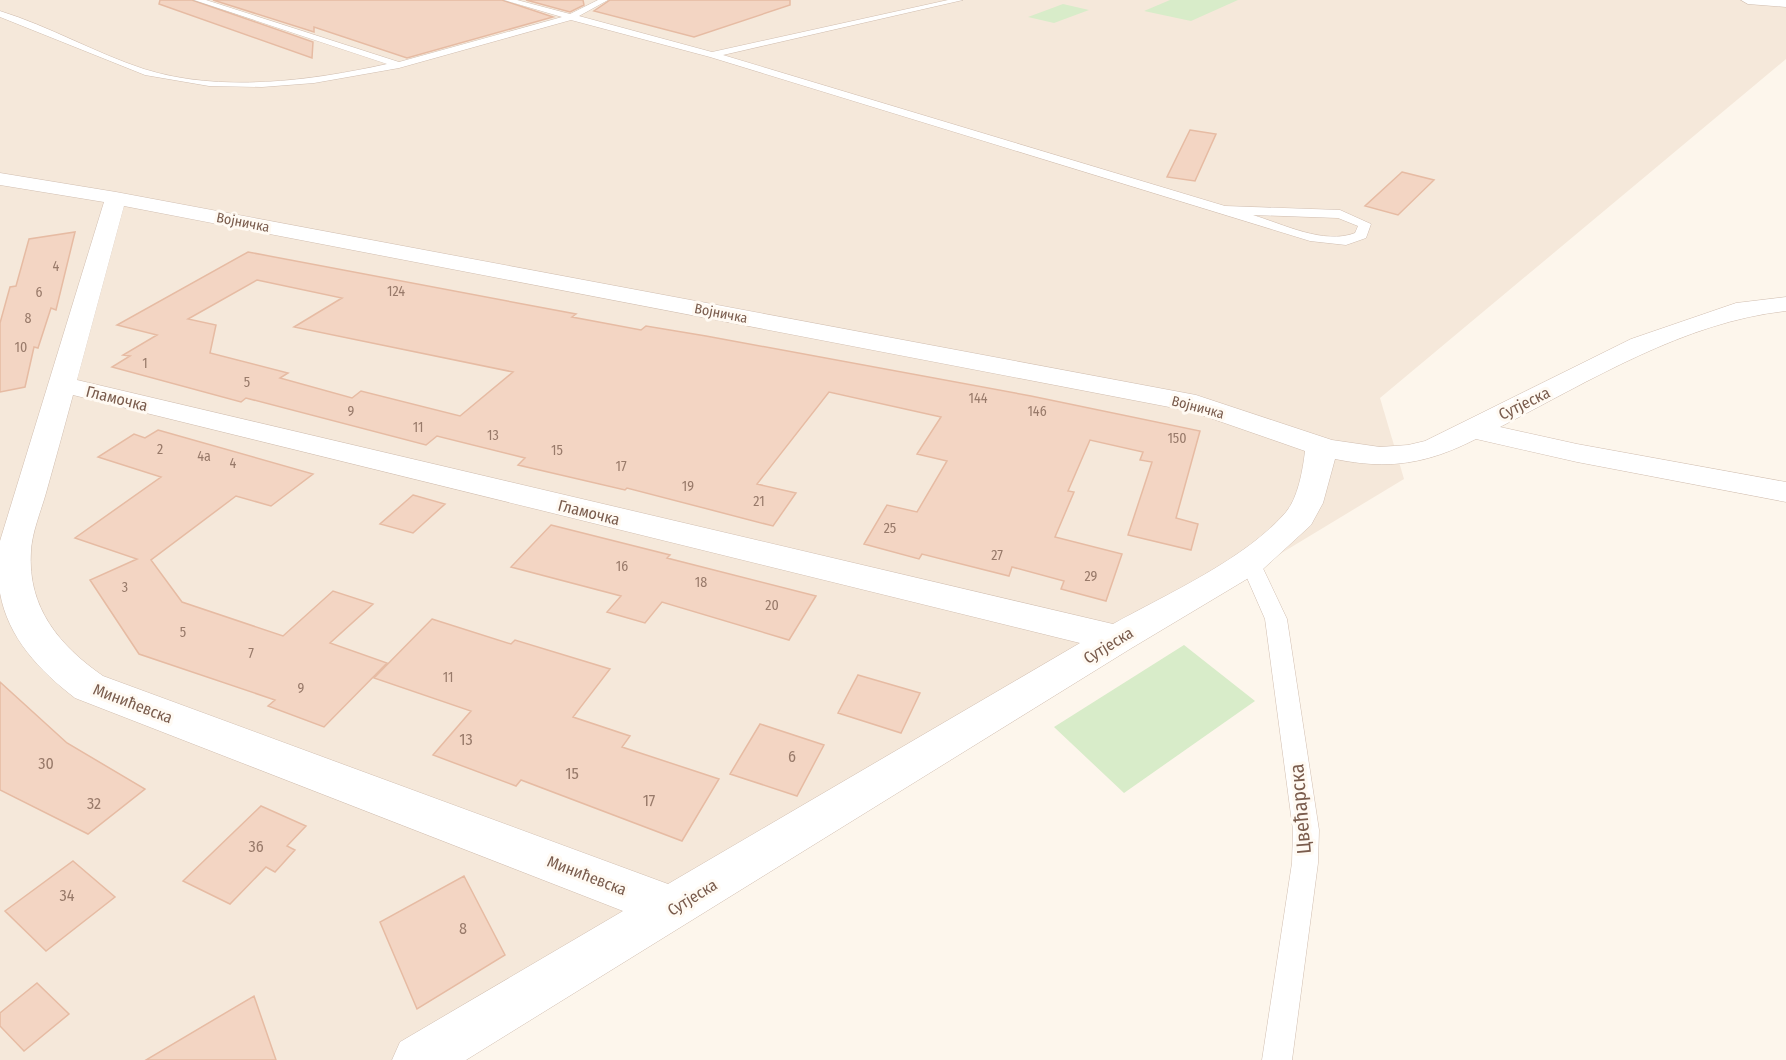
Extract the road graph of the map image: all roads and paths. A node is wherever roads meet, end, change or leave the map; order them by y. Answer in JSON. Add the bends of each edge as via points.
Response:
{"nodes":[{"id":1,"x":198,"y":0,"type":"edge"},
{"id":2,"x":508,"y":0,"type":"edge"},
{"id":3,"x":604,"y":0,"type":"edge"},
{"id":4,"x":958,"y":0,"type":"edge"},
{"id":5,"x":1748,"y":0,"type":"edge"},
{"id":6,"x":1786,"y":3,"type":"edge"},
{"id":7,"x":0,"y":14,"type":"edge"},
{"id":8,"x":571,"y":17,"type":"junction"},
{"id":9,"x":713,"y":55,"type":"junction"},
{"id":10,"x":402,"y":66,"type":"junction"},
{"id":11,"x":0,"y":179,"type":"edge"},
{"id":12,"x":116,"y":198,"type":"junction"},
{"id":13,"x":1216,"y":210,"type":"junction"},
{"id":14,"x":1786,"y":304,"type":"edge"},
{"id":15,"x":61,"y":384,"type":"junction"},
{"id":16,"x":1472,"y":429,"type":"junction"},
{"id":17,"x":1321,"y":446,"type":"junction"},
{"id":18,"x":1786,"y":492,"type":"edge"},
{"id":19,"x":1250,"y":562,"type":"junction"},
{"id":20,"x":1117,"y":639,"type":"junction"},
{"id":21,"x":673,"y":908,"type":"junction"},
{"id":22,"x":418,"y":1060,"type":"edge"},
{"id":23,"x":1277,"y":1060,"type":"edge"}],
"edges":[{"from":1,"to":10,"type":"lane"},
{"from":2,"to":8,"type":"lane"},
{"from":3,"to":8,"type":"lane"},
{"from":4,"to":9,"type":"lane"},
{"from":5,"to":6,"type":"street"},
{"from":7,"to":10,"type":"lane","via":[[156,75],[211,83],[279,83]]},
{"from":8,"to":9,"type":"lane"},
{"from":8,"to":10,"type":"lane"},
{"from":9,"to":13,"type":"lane"},
{"from":11,"to":12,"type":"street","name":"Војничка"},
{"from":12,"to":15,"type":"street","name":"Минићевска"},
{"from":12,"to":17,"type":"street","name":"Војничка","via":[[1196,404]]},
{"from":13,"to":13,"type":"lane","via":[[1315,238],[1346,241],[1361,235],[1365,224],[1340,214]]},
{"from":14,"to":16,"type":"street","name":"Сутјеска","via":[[1745,308],[1640,345]]},
{"from":15,"to":20,"type":"street","name":"Гламочка"},
{"from":15,"to":21,"type":"street","name":"Минићевска","via":[[14,550],[14,577],[30,628],[61,668],[89,687]]},
{"from":16,"to":17,"type":"street","name":"Сутјеска","via":[[1435,448],[1403,456],[1370,455]]},
{"from":16,"to":18,"type":"street"},
{"from":17,"to":19,"type":"street","name":"Сутјеска","via":[[1319,464],[1299,518]]},
{"from":19,"to":20,"type":"street","name":"Сутјеска"},
{"from":19,"to":23,"type":"lane","name":"Цвећарска","via":[[1276,619],[1306,830],[1305,863]]},
{"from":20,"to":21,"type":"street","name":"Сутјеска"},
{"from":21,"to":22,"type":"street","name":"Сутјеска"}]}
